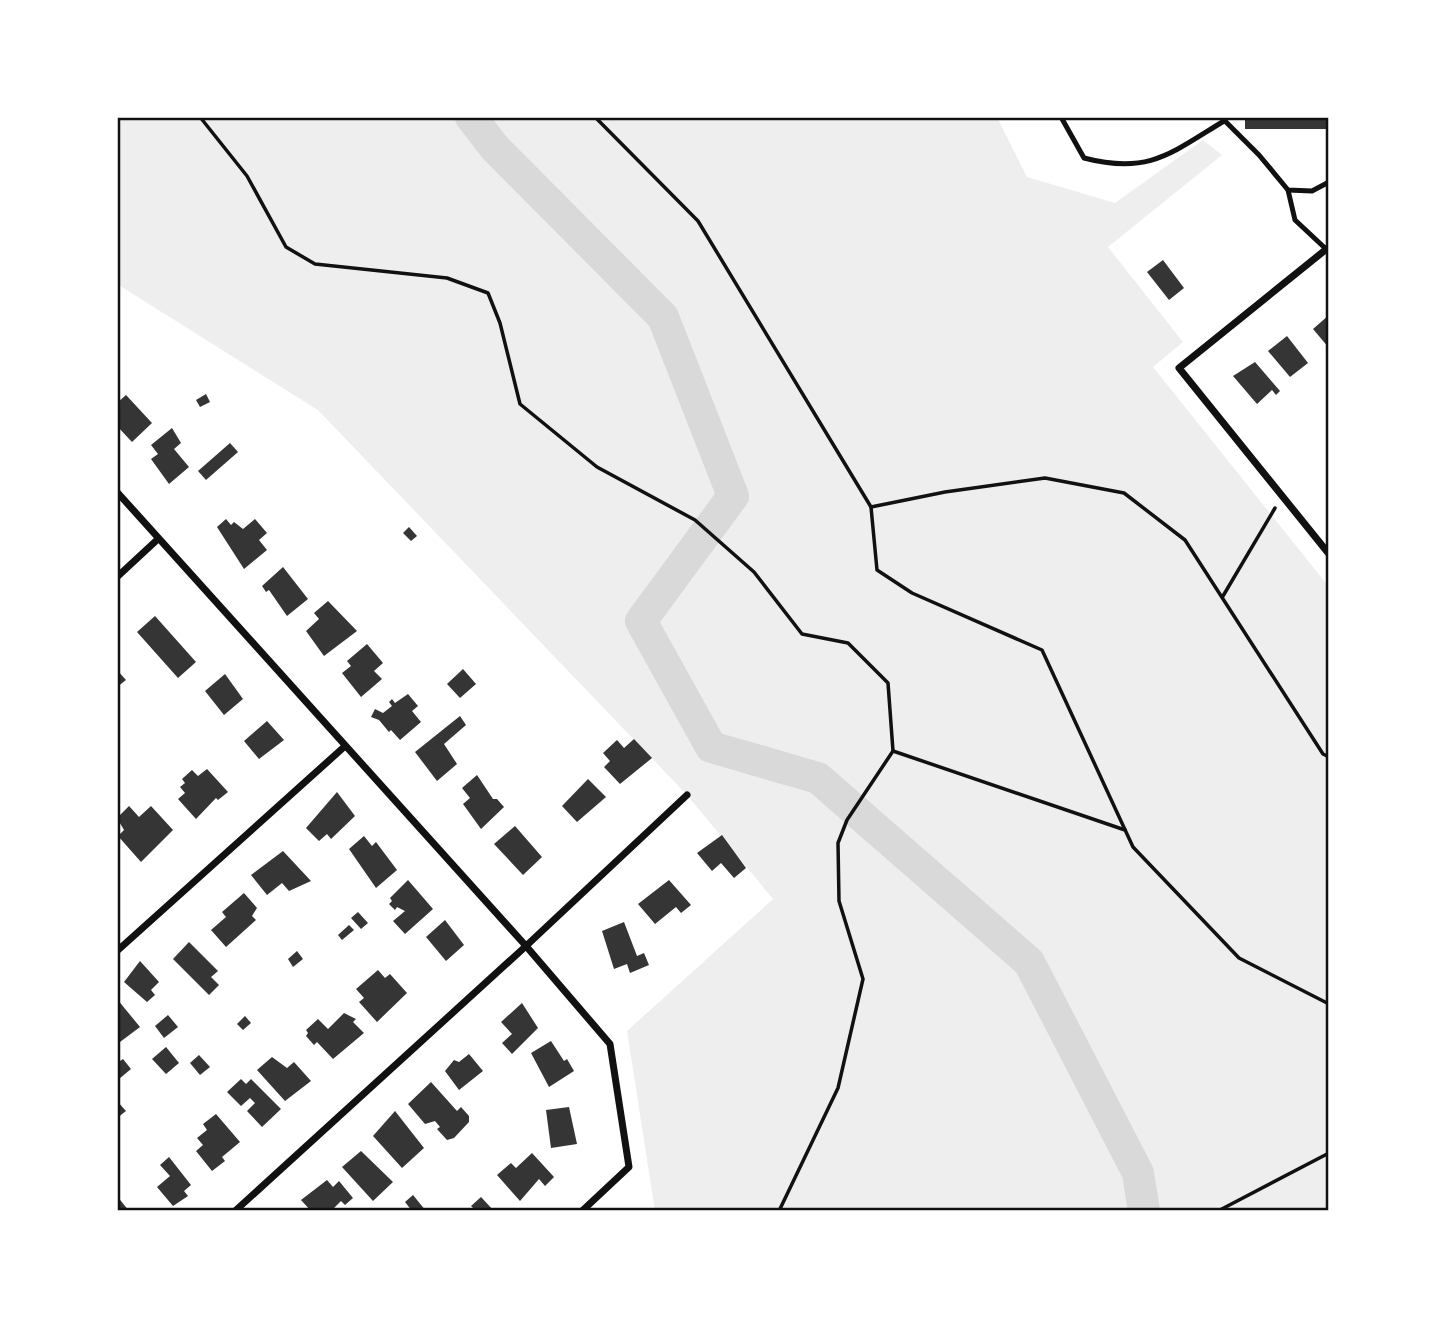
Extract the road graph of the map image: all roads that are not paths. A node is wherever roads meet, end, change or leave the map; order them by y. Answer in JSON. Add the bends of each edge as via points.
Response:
{"nodes":[{"id":1,"x":1061,"y":117,"type":"edge"},
{"id":2,"x":1223,"y":119,"type":"edge"},
{"id":3,"x":1329,"y":182,"type":"edge"},
{"id":4,"x":1288,"y":191,"type":"junction"},
{"id":5,"x":1327,"y":248,"type":"edge"},
{"id":6,"x":117,"y":492,"type":"edge"},
{"id":7,"x":158,"y":539,"type":"junction"},
{"id":8,"x":1329,"y":554,"type":"edge"},
{"id":9,"x":117,"y":577,"type":"edge"},
{"id":10,"x":344,"y":747,"type":"junction"},
{"id":11,"x":687,"y":794,"type":"dead end"},
{"id":12,"x":526,"y":946,"type":"junction"},
{"id":13,"x":117,"y":951,"type":"edge"},
{"id":14,"x":235,"y":1211,"type":"edge"},
{"id":15,"x":582,"y":1211,"type":"edge"}],
"edges":[{"from":1,"to":2,"type":"lane","via":[[1084,158],[1114,166],[1161,159]]},
{"from":2,"to":4,"type":"lane"},
{"from":3,"to":4,"type":"lane","via":[[1312,191]]},
{"from":4,"to":5,"type":"lane","via":[[1295,220]]},
{"from":5,"to":8,"type":"street","via":[[1179,368]]},
{"from":6,"to":7,"type":"street"},
{"from":7,"to":9,"type":"street"},
{"from":7,"to":10,"type":"street"},
{"from":10,"to":12,"type":"street"},
{"from":10,"to":13,"type":"street"},
{"from":11,"to":12,"type":"street"},
{"from":12,"to":14,"type":"street"},
{"from":12,"to":15,"type":"street","via":[[610,1044],[629,1167]]}]}
